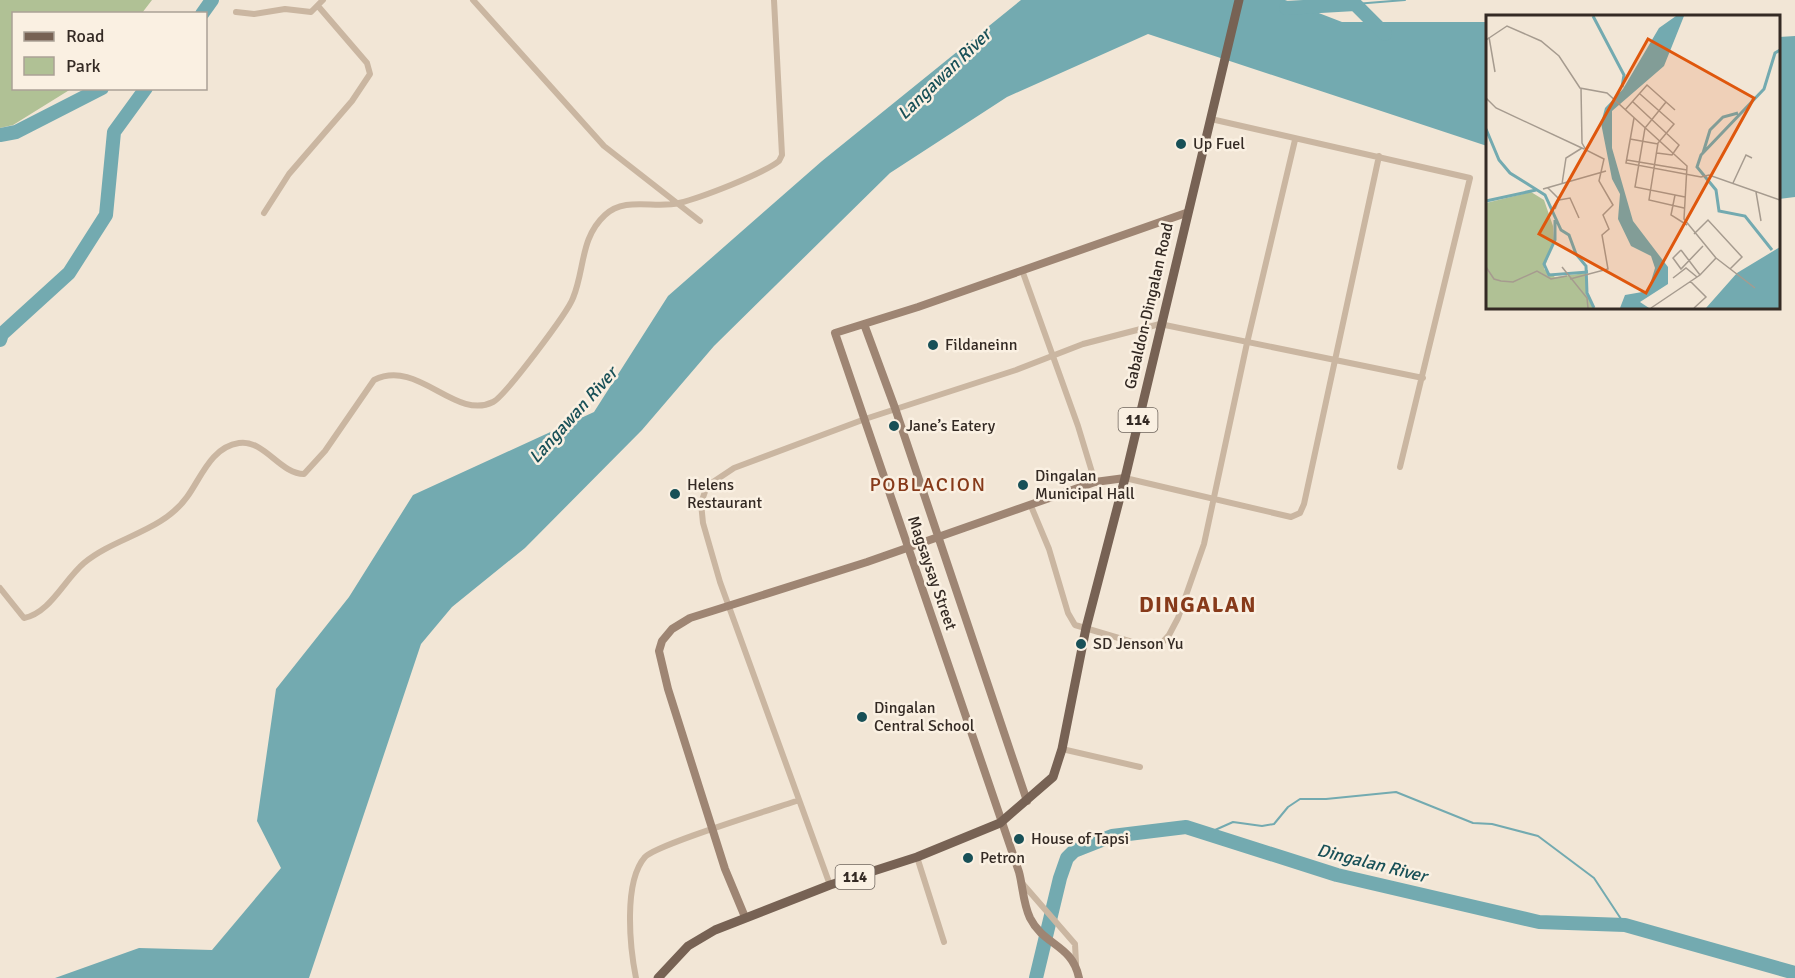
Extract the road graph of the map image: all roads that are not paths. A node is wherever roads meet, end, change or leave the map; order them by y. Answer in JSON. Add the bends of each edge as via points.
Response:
{"nodes":[{"id":1,"x":323,"y":0,"type":"edge"},
{"id":2,"x":473,"y":0,"type":"edge"},
{"id":3,"x":774,"y":0,"type":"edge"},
{"id":4,"x":1239,"y":0,"type":"edge"},
{"id":5,"x":318,"y":6,"type":"junction"},
{"id":6,"x":236,"y":12,"type":"dead end"},
{"id":7,"x":1211,"y":119,"type":"junction"},
{"id":8,"x":1295,"y":140,"type":"junction"},
{"id":9,"x":1379,"y":156,"type":"junction"},
{"id":10,"x":679,"y":204,"type":"junction"},
{"id":11,"x":264,"y":213,"type":"dead end"},
{"id":12,"x":1186,"y":213,"type":"junction"},
{"id":13,"x":700,"y":220,"type":"dead end"},
{"id":14,"x":1022,"y":270,"type":"junction"},
{"id":15,"x":864,"y":324,"type":"junction"},
{"id":16,"x":1160,"y":324,"type":"junction"},
{"id":17,"x":1247,"y":343,"type":"junction"},
{"id":18,"x":1054,"y":356,"type":"junction"},
{"id":19,"x":1335,"y":360,"type":"junction"},
{"id":20,"x":1423,"y":378,"type":"junction"},
{"id":21,"x":895,"y":408,"type":"junction"},
{"id":22,"x":865,"y":418,"type":"junction"},
{"id":23,"x":1400,"y":467,"type":"dead end"},
{"id":24,"x":1125,"y":478,"type":"junction"},
{"id":25,"x":1095,"y":483,"type":"junction"},
{"id":26,"x":1213,"y":498,"type":"junction"},
{"id":27,"x":1031,"y":506,"type":"junction"},
{"id":28,"x":938,"y":537,"type":"junction"},
{"id":29,"x":906,"y":547,"type":"junction"},
{"id":30,"x":0,"y":588,"type":"edge"},
{"id":31,"x":728,"y":604,"type":"junction"},
{"id":32,"x":1086,"y":628,"type":"junction"},
{"id":33,"x":1062,"y":749,"type":"junction"},
{"id":34,"x":1140,"y":767,"type":"dead end"},
{"id":35,"x":799,"y":801,"type":"junction"},
{"id":36,"x":1027,"y":801,"type":"junction"},
{"id":37,"x":1000,"y":823,"type":"junction"},
{"id":38,"x":713,"y":830,"type":"junction"},
{"id":39,"x":917,"y":857,"type":"junction"},
{"id":40,"x":1022,"y":882,"type":"junction"},
{"id":41,"x":831,"y":885,"type":"junction"},
{"id":42,"x":745,"y":917,"type":"junction"},
{"id":43,"x":944,"y":942,"type":"dead end"},
{"id":44,"x":1076,"y":963,"type":"junction"},
{"id":45,"x":636,"y":978,"type":"edge"},
{"id":46,"x":658,"y":978,"type":"edge"},
{"id":47,"x":1079,"y":978,"type":"edge"}],
"edges":[{"from":1,"to":5,"type":"street"},
{"from":2,"to":10,"type":"street","via":[[604,146]]},
{"from":3,"to":10,"type":"street","via":[[782,155],[779,161]]},
{"from":4,"to":7,"type":"main road","name":"Gabaldon-Dingalan Road","number":"114"},
{"from":5,"to":6,"type":"street","via":[[310,12]]},
{"from":5,"to":11,"type":"street","via":[[367,63],[370,74],[352,101],[289,174]]},
{"from":7,"to":8,"type":"street"},
{"from":7,"to":12,"type":"main road","name":"Gabaldon-Dingalan Road","number":"114"},
{"from":8,"to":9,"type":"street"},
{"from":8,"to":17,"type":"street"},
{"from":9,"to":19,"type":"street"},
{"from":9,"to":20,"type":"street","via":[[1470,178]]},
{"from":10,"to":13,"type":"street"},
{"from":10,"to":30,"type":"street","via":[[617,206],[598,222],[589,235],[573,299],[565,314],[507,391],[494,402],[479,406],[457,401],[406,376],[384,375],[374,380],[325,451],[304,474],[291,470],[254,445],[234,445],[205,467],[175,511],[94,556],[31,616],[24,618]]},
{"from":12,"to":14,"type":"street"},
{"from":12,"to":16,"type":"main road","name":"Gabaldon-Dingalan Road","number":"114"},
{"from":14,"to":15,"type":"street"},
{"from":14,"to":18,"type":"street"},
{"from":15,"to":21,"type":"street","name":"Magsaysay Street"},
{"from":15,"to":22,"type":"street","name":"Magsaysay Street","via":[[835,333]]},
{"from":16,"to":17,"type":"street"},
{"from":16,"to":18,"type":"street"},
{"from":16,"to":24,"type":"main road","name":"Gabaldon-Dingalan Road","number":"114"},
{"from":17,"to":19,"type":"street"},
{"from":17,"to":26,"type":"street"},
{"from":18,"to":21,"type":"street"},
{"from":18,"to":25,"type":"street"},
{"from":19,"to":20,"type":"street"},
{"from":19,"to":26,"type":"street","via":[[1300,513],[1291,517]]},
{"from":20,"to":23,"type":"street"},
{"from":21,"to":22,"type":"street"},
{"from":21,"to":28,"type":"street","name":"Magsaysay Street"},
{"from":22,"to":29,"type":"street","name":"Magsaysay Street"},
{"from":22,"to":31,"type":"street","via":[[734,468],[707,486],[701,503],[704,523]]},
{"from":24,"to":25,"type":"street"},
{"from":24,"to":26,"type":"street"},
{"from":24,"to":32,"type":"main road","name":"Gabaldon-Dingalan Road","number":"114"},
{"from":25,"to":27,"type":"street"},
{"from":26,"to":32,"type":"street","via":[[1204,544],[1185,602],[1169,635],[1155,646],[1108,637]]},
{"from":27,"to":28,"type":"street"},
{"from":27,"to":32,"type":"street","via":[[1068,613],[1075,625]]},
{"from":28,"to":29,"type":"street"},
{"from":28,"to":36,"type":"street","name":"Magsaysay Street"},
{"from":29,"to":31,"type":"street"},
{"from":29,"to":37,"type":"street","name":"Magsaysay Street"},
{"from":31,"to":35,"type":"street"},
{"from":31,"to":38,"type":"street","via":[[680,623],[662,641],[659,651]]},
{"from":32,"to":33,"type":"main road","name":"Gabaldon-Dingalan Road","number":"114"},
{"from":33,"to":34,"type":"street"},
{"from":33,"to":36,"type":"main road","name":"Gabaldon-Dingalan Road","number":"114","via":[[1053,777]]},
{"from":35,"to":38,"type":"street"},
{"from":35,"to":41,"type":"street"},
{"from":36,"to":37,"type":"main road","name":"Gabaldon-Dingalan Road","number":"114"},
{"from":37,"to":39,"type":"main road","name":"Gabaldon-Dingalan Road","number":"114"},
{"from":37,"to":40,"type":"street","name":"Magsaysay Street"},
{"from":38,"to":42,"type":"street"},
{"from":38,"to":45,"type":"street","via":[[647,855],[639,865],[630,924]]},
{"from":39,"to":41,"type":"main road","name":"Gabaldon-Dingalan Road","number":"114"},
{"from":39,"to":43,"type":"street"},
{"from":40,"to":44,"type":"street","via":[[1070,937],[1076,949]]},
{"from":40,"to":44,"type":"street","name":"Magsaysay Street","via":[[1030,918],[1042,936]]},
{"from":41,"to":42,"type":"main road","name":"Gabaldon-Dingalan Road","number":"114"},
{"from":42,"to":46,"type":"main road","name":"Gabaldon-Dingalan Road","number":"114","via":[[696,941]]},
{"from":44,"to":47,"type":"street"}]}
